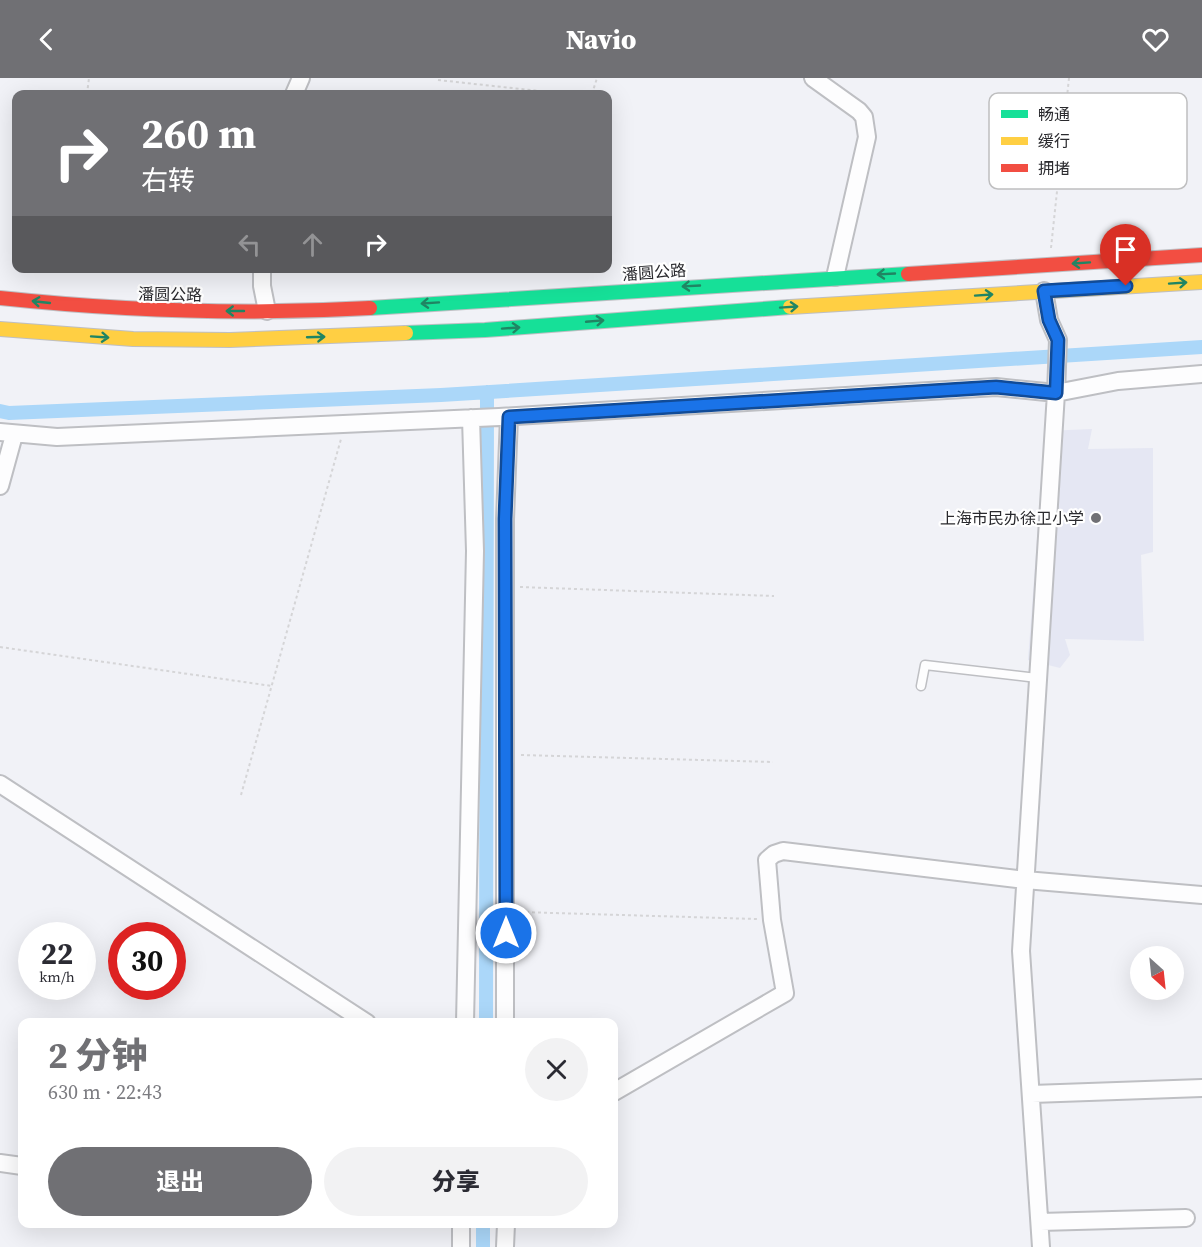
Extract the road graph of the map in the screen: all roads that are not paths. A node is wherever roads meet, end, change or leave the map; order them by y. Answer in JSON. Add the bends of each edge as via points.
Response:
{"nodes":[{"id":1,"x":813,"y":78,"type":"edge"},
{"id":2,"x":1202,"y":255,"type":"edge"},
{"id":3,"x":262,"y":273,"type":"edge"},
{"id":4,"x":835,"y":277,"type":"junction"},
{"id":5,"x":1202,"y":282,"type":"edge"},
{"id":6,"x":1044,"y":291,"type":"junction"},
{"id":7,"x":0,"y":298,"type":"edge"},
{"id":8,"x":267,"y":311,"type":"junction"},
{"id":9,"x":0,"y":329,"type":"edge"},
{"id":10,"x":1202,"y":374,"type":"edge"},
{"id":11,"x":1056,"y":388,"type":"junction"},
{"id":12,"x":504,"y":417,"type":"junction"},
{"id":13,"x":474,"y":418,"type":"junction"},
{"id":14,"x":7,"y":434,"type":"edge"},
{"id":15,"x":0,"y":486,"type":"edge"},
{"id":16,"x":1037,"y":678,"type":"junction"},
{"id":17,"x":921,"y":686,"type":"dead end"},
{"id":18,"x":0,"y":784,"type":"edge"},
{"id":19,"x":1025,"y":880,"type":"junction"},
{"id":20,"x":1202,"y":895,"type":"edge"},
{"id":21,"x":359,"y":1018,"type":"edge"},
{"id":22,"x":465,"y":1018,"type":"edge"},
{"id":23,"x":505,"y":1018,"type":"edge"},
{"id":24,"x":1202,"y":1088,"type":"edge"},
{"id":25,"x":618,"y":1090,"type":"edge"},
{"id":26,"x":1032,"y":1094,"type":"junction"},
{"id":27,"x":0,"y":1163,"type":"edge"},
{"id":28,"x":18,"y":1165,"type":"edge"},
{"id":29,"x":1186,"y":1218,"type":"dead end"},
{"id":30,"x":1040,"y":1222,"type":"junction"},
{"id":31,"x":461,"y":1228,"type":"edge"},
{"id":32,"x":506,"y":1228,"type":"edge"},
{"id":33,"x":460,"y":1247,"type":"edge"},
{"id":34,"x":505,"y":1247,"type":"edge"},
{"id":35,"x":1041,"y":1247,"type":"edge"}],
"edges":[{"from":1,"to":4,"type":"street","via":[[859,111],[866,126],[854,202]]},
{"from":2,"to":4,"type":"main road","name":"潘圆公路","one_way":true},
{"from":3,"to":8,"type":"street"},
{"from":4,"to":8,"type":"main road","name":"潘圆公路","one_way":true},
{"from":6,"to":5,"type":"main road","one_way":true},
{"from":9,"to":6,"type":"main road","one_way":true,"via":[[133,339],[230,340],[536,327]]},
{"from":6,"to":11,"type":"street","via":[[1049,320],[1058,340]]},
{"from":8,"to":7,"type":"main road","name":"潘圆公路","one_way":true,"via":[[108,309]]},
{"from":10,"to":11,"type":"street"},
{"from":11,"to":12,"type":"street","via":[[996,387]]},
{"from":11,"to":16,"type":"street"},
{"from":12,"to":13,"type":"street"},
{"from":12,"to":23,"type":"street"},
{"from":13,"to":14,"type":"street","via":[[57,437]]},
{"from":13,"to":22,"type":"street"},
{"from":14,"to":15,"type":"street"},
{"from":16,"to":17,"type":"lane","via":[[925,665]]},
{"from":16,"to":19,"type":"street"},
{"from":18,"to":21,"type":"street"},
{"from":19,"to":20,"type":"street"},
{"from":19,"to":25,"type":"street","via":[[783,851],[774,854],[767,860],[772,920],[785,993]]},
{"from":19,"to":26,"type":"street","via":[[1021,951]]},
{"from":24,"to":26,"type":"street"},
{"from":26,"to":30,"type":"street"},
{"from":27,"to":28,"type":"street"},
{"from":29,"to":30,"type":"street"},
{"from":30,"to":35,"type":"street"},
{"from":31,"to":33,"type":"street"},
{"from":32,"to":34,"type":"street"}]}
